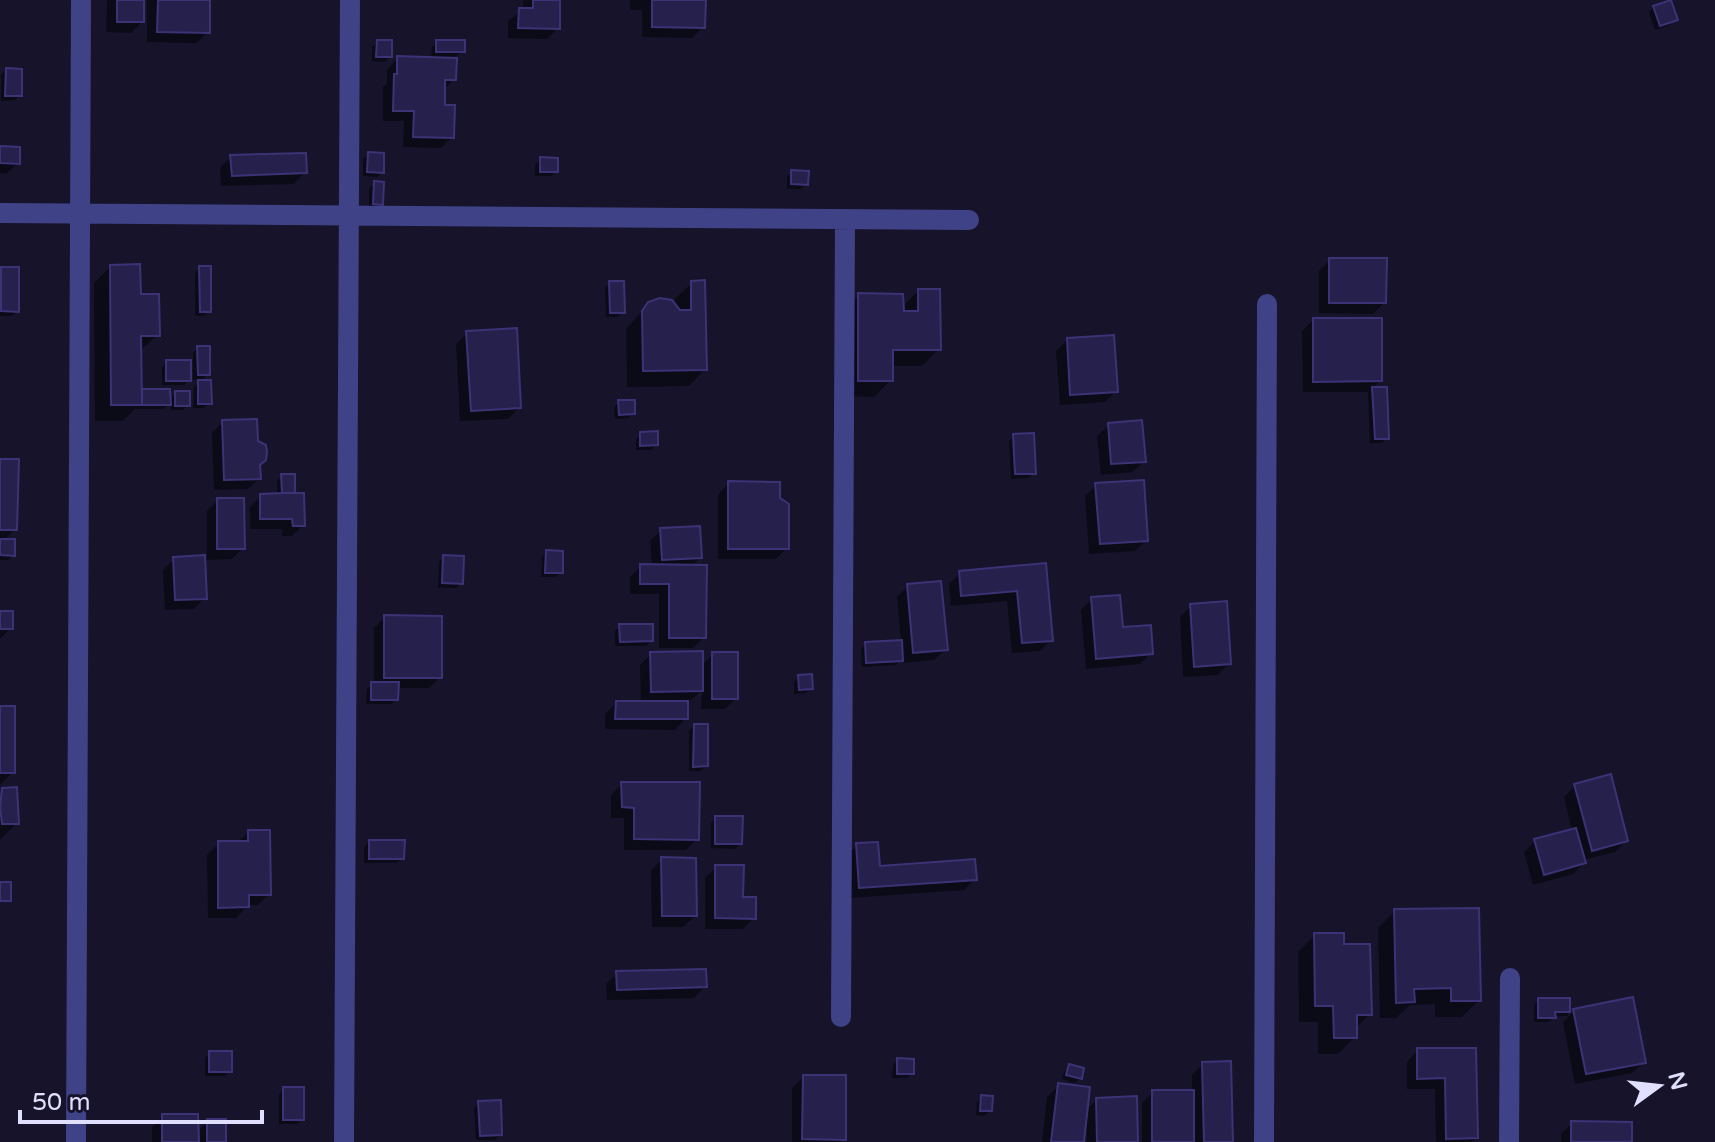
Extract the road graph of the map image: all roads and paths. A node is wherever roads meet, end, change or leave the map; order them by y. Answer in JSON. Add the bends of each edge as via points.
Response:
{"nodes":[{"id":1,"x":81,"y":0,"type":"edge"},
{"id":2,"x":350,"y":0,"type":"edge"},
{"id":3,"x":0,"y":213,"type":"edge"},
{"id":4,"x":80,"y":213,"type":"junction"},
{"id":5,"x":349,"y":215,"type":"junction"},
{"id":6,"x":845,"y":219,"type":"junction"},
{"id":7,"x":969,"y":220,"type":"dead end"},
{"id":8,"x":1267,"y":304,"type":"dead end"},
{"id":9,"x":1510,"y":978,"type":"dead end"},
{"id":10,"x":841,"y":1017,"type":"dead end"},
{"id":11,"x":76,"y":1142,"type":"edge"},
{"id":12,"x":344,"y":1142,"type":"edge"},
{"id":13,"x":1264,"y":1142,"type":"edge"},
{"id":14,"x":1509,"y":1142,"type":"edge"}],
"edges":[{"from":1,"to":4,"type":"street"},
{"from":2,"to":5,"type":"street"},
{"from":3,"to":4,"type":"street"},
{"from":4,"to":5,"type":"street"},
{"from":4,"to":11,"type":"street"},
{"from":5,"to":6,"type":"street"},
{"from":5,"to":12,"type":"street"},
{"from":6,"to":7,"type":"street"},
{"from":6,"to":10,"type":"street"},
{"from":8,"to":13,"type":"street"},
{"from":9,"to":14,"type":"street"}]}
